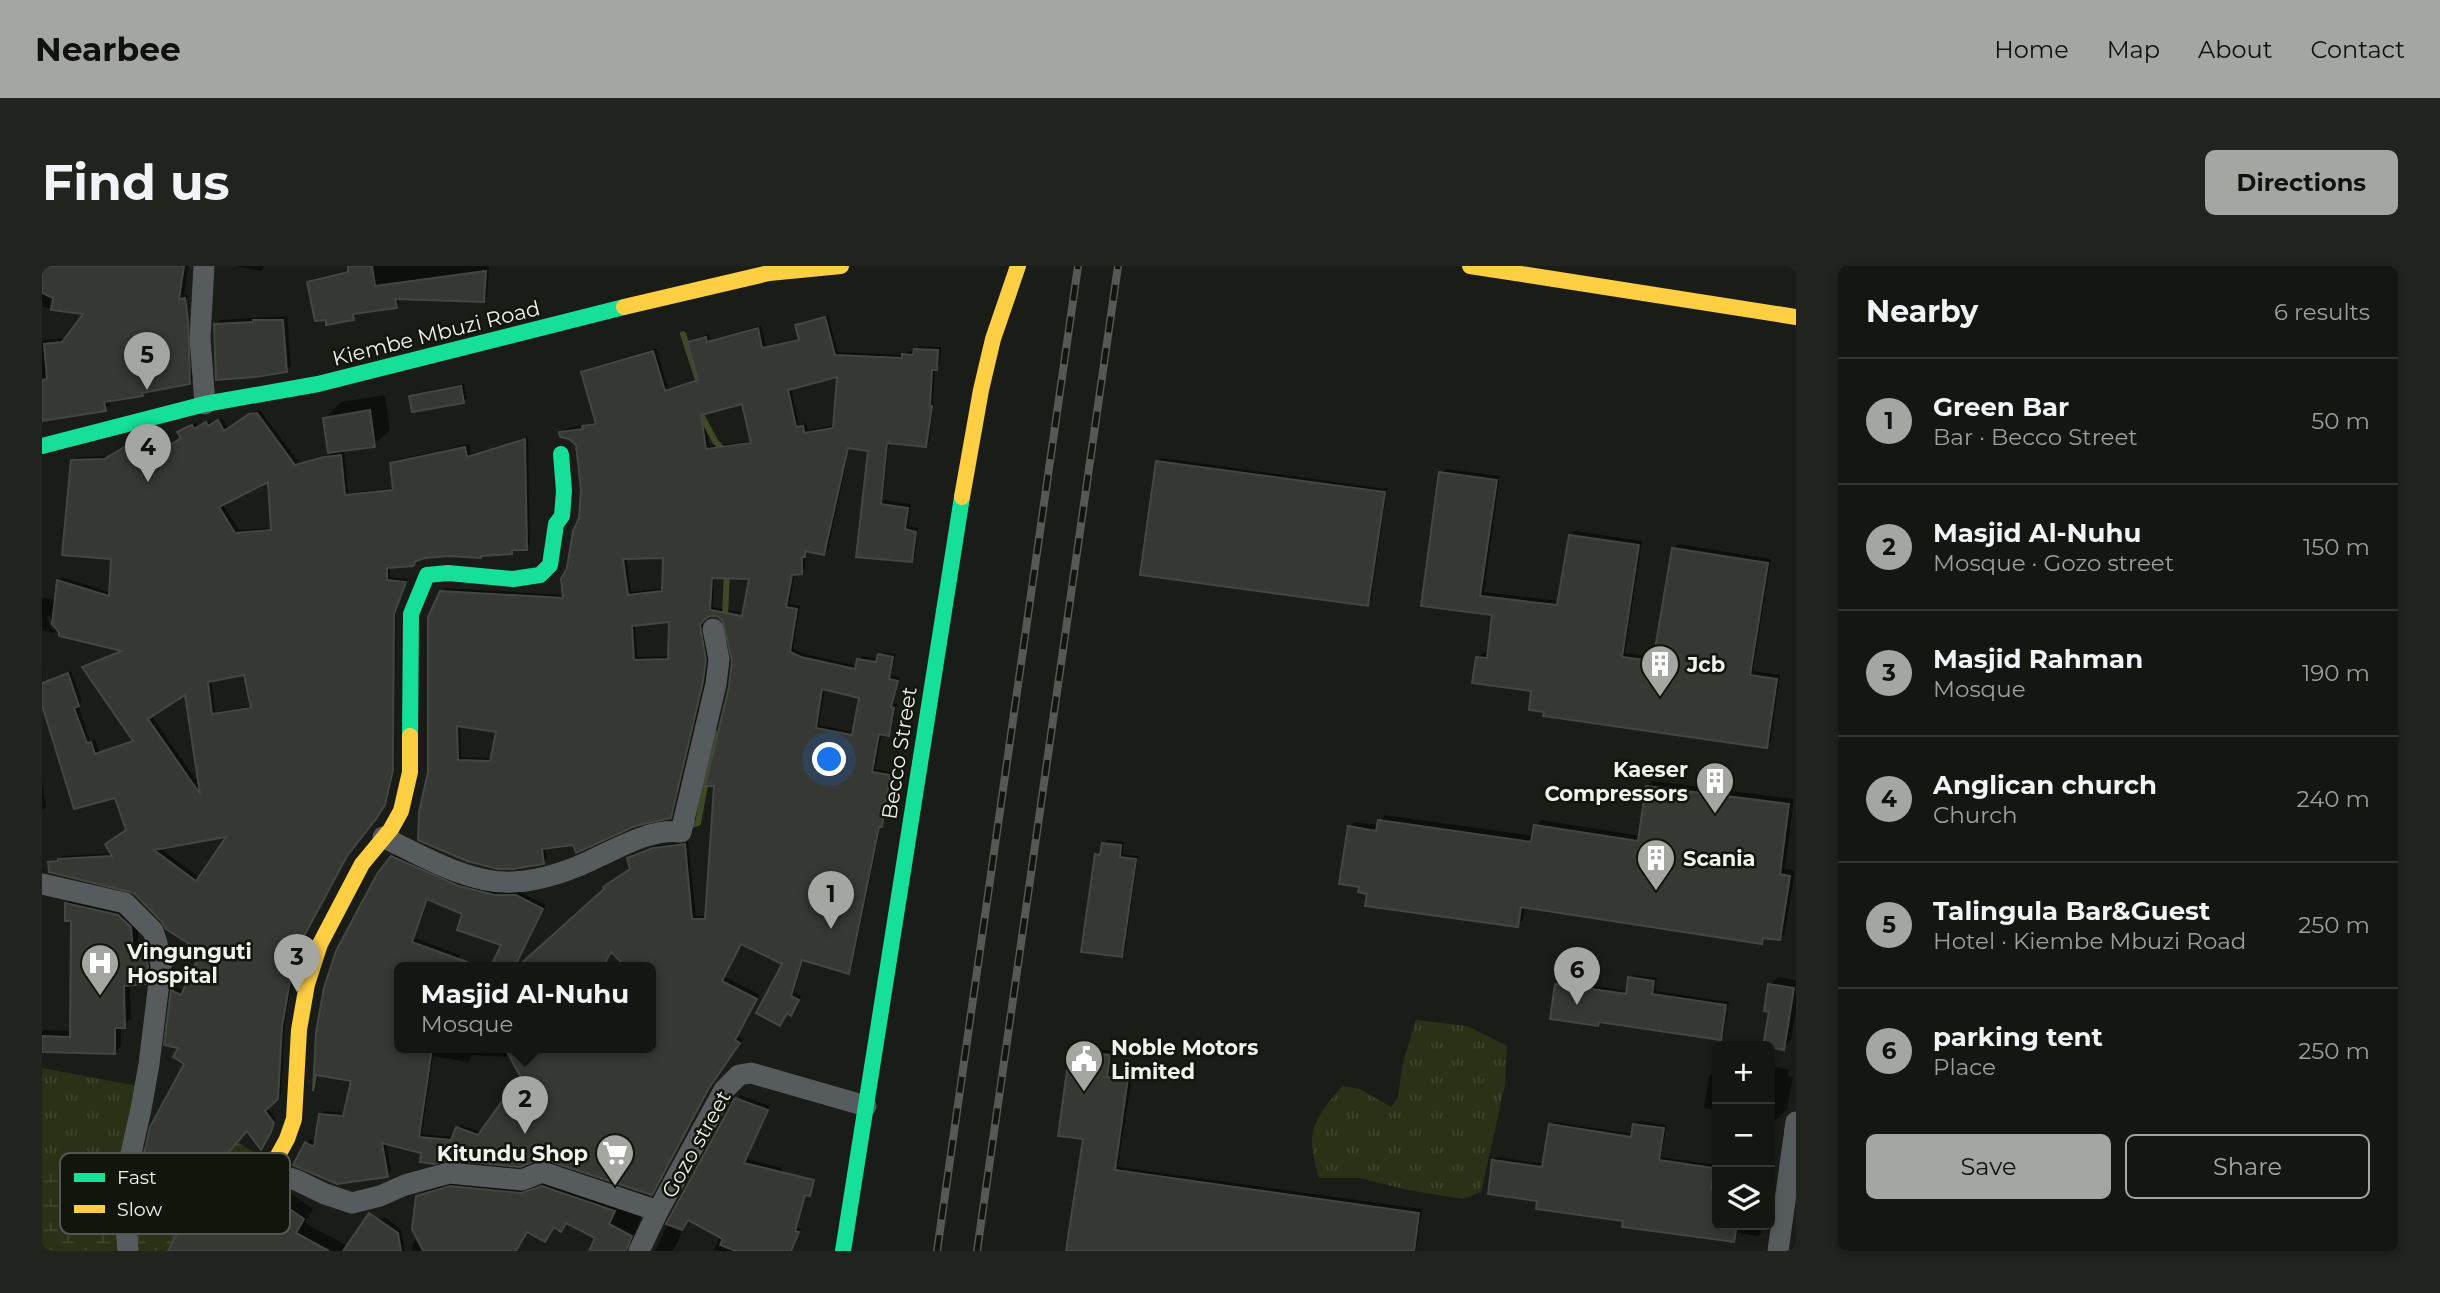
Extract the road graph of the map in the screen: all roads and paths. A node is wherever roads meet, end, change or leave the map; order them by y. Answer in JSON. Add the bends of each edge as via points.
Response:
{"nodes":[{"id":1,"x":204,"y":266,"type":"edge"},
{"id":2,"x":841,"y":266,"type":"edge"},
{"id":3,"x":1018,"y":266,"type":"edge"},
{"id":4,"x":1471,"y":266,"type":"edge"},
{"id":5,"x":1796,"y":317,"type":"edge"},
{"id":6,"x":205,"y":404,"type":"junction"},
{"id":7,"x":42,"y":446,"type":"edge"},
{"id":8,"x":561,"y":454,"type":"dead end"},
{"id":9,"x":713,"y":629,"type":"dead end"},
{"id":10,"x":383,"y":837,"type":"junction"},
{"id":11,"x":42,"y":884,"type":"edge"},
{"id":12,"x":866,"y":1106,"type":"junction"},
{"id":13,"x":1796,"y":1122,"type":"edge"},
{"id":14,"x":131,"y":1153,"type":"edge"},
{"id":15,"x":280,"y":1153,"type":"edge"},
{"id":16,"x":290,"y":1178,"type":"edge"},
{"id":17,"x":659,"y":1211,"type":"junction"},
{"id":18,"x":639,"y":1251,"type":"edge"},
{"id":19,"x":843,"y":1251,"type":"edge"},
{"id":20,"x":1778,"y":1251,"type":"edge"}],
"edges":[{"from":1,"to":6,"type":"street","via":[[200,338]]},
{"from":2,"to":6,"type":"street","name":"Kiembe Mbuzi Road","via":[[769,273],[318,384]]},
{"from":3,"to":12,"type":"street","name":"Becco Street","via":[[981,390]]},
{"from":4,"to":5,"type":"street"},
{"from":6,"to":7,"type":"street","name":"Kiembe Mbuzi Road"},
{"from":8,"to":10,"type":"street","via":[[562,516],[556,524],[550,565],[540,575],[513,579],[427,575],[423,592],[414,600],[410,772],[401,811]]},
{"from":9,"to":10,"type":"street","via":[[719,659],[716,684],[681,832],[672,830],[635,840],[581,866],[511,883],[447,869]]},
{"from":10,"to":15,"type":"street","via":[[362,864],[320,944],[307,984],[299,1030],[294,1119]]},
{"from":11,"to":14,"type":"street","via":[[125,903],[153,931],[157,943],[161,966],[149,1064]]},
{"from":12,"to":17,"type":"street","name":"Gozo street","via":[[751,1073],[739,1075],[724,1090]]},
{"from":12,"to":19,"type":"street","name":"Becco Street"},
{"from":13,"to":20,"type":"street"},
{"from":16,"to":17,"type":"street","name":"Gozo street","via":[[352,1203],[449,1173],[522,1180],[542,1172]]},
{"from":17,"to":18,"type":"street"}]}
